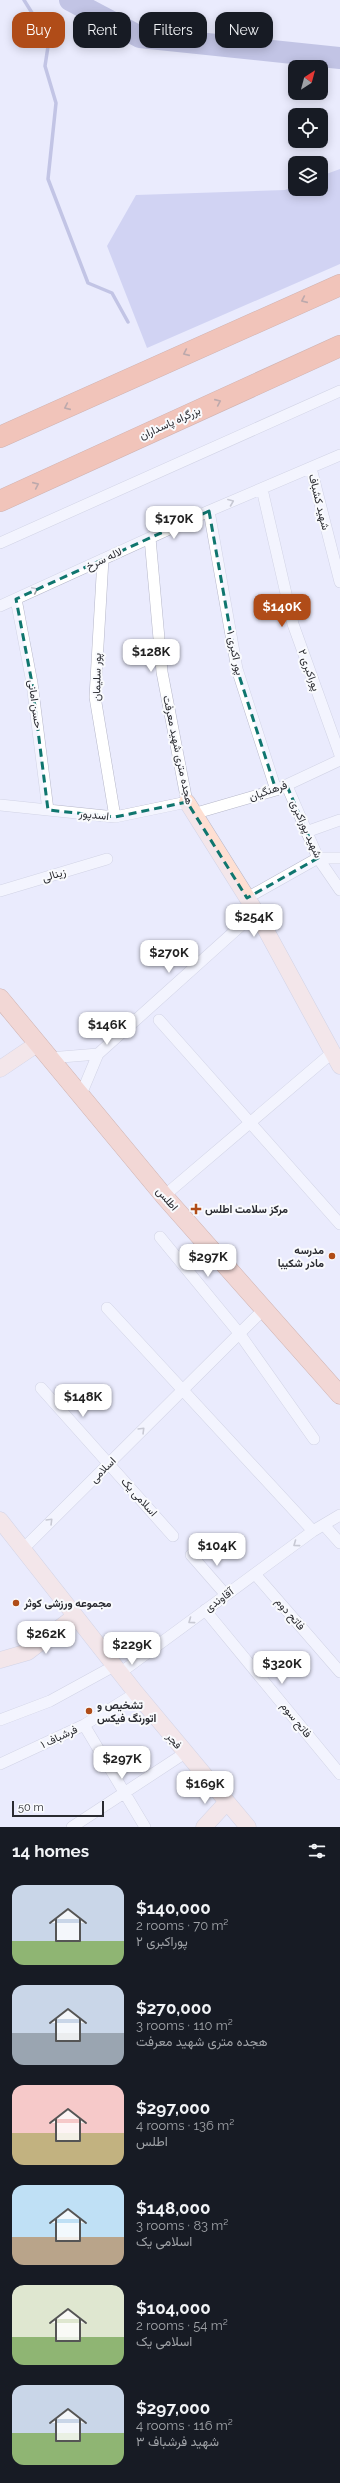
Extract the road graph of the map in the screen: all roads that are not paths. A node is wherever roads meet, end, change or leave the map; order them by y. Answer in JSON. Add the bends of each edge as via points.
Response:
{"nodes":[{"id":1,"x":340,"y":284,"type":"edge"},
{"id":2,"x":340,"y":346,"type":"edge"},
{"id":3,"x":340,"y":391,"type":"edge"},
{"id":4,"x":0,"y":437,"type":"edge"},
{"id":5,"x":340,"y":455,"type":"edge"},
{"id":6,"x":311,"y":468,"type":"junction"},
{"id":7,"x":262,"y":489,"type":"junction"},
{"id":8,"x":0,"y":501,"type":"edge"},
{"id":9,"x":209,"y":511,"type":"junction"},
{"id":10,"x":150,"y":538,"type":"junction"},
{"id":11,"x":0,"y":543,"type":"edge"},
{"id":12,"x":103,"y":559,"type":"junction"},
{"id":13,"x":340,"y":582,"type":"edge"},
{"id":14,"x":16,"y":599,"type":"junction"},
{"id":15,"x":0,"y":606,"type":"edge"},
{"id":16,"x":340,"y":755,"type":"edge"},
{"id":17,"x":340,"y":760,"type":"edge"},
{"id":18,"x":287,"y":786,"type":"junction"},
{"id":19,"x":276,"y":790,"type":"junction"},
{"id":20,"x":0,"y":803,"type":"edge"},
{"id":21,"x":190,"y":808,"type":"junction"},
{"id":22,"x":48,"y":810,"type":"junction"},
{"id":23,"x":115,"y":817,"type":"junction"},
{"id":24,"x":340,"y":820,"type":"edge"},
{"id":25,"x":306,"y":832,"type":"junction"},
{"id":26,"x":318,"y":858,"type":"junction"},
{"id":27,"x":340,"y":858,"type":"edge"},
{"id":28,"x":107,"y":859,"type":"dead end"},
{"id":29,"x":340,"y":890,"type":"edge"},
{"id":30,"x":0,"y":891,"type":"edge"},
{"id":31,"x":247,"y":898,"type":"junction"},
{"id":32,"x":256,"y":912,"type":"junction"},
{"id":33,"x":0,"y":998,"type":"edge"},
{"id":34,"x":159,"y":1020,"type":"dead end"},
{"id":35,"x":37,"y":1044,"type":"junction"},
{"id":36,"x":333,"y":1052,"type":"junction"},
{"id":37,"x":98,"y":1054,"type":"junction"},
{"id":38,"x":49,"y":1058,"type":"junction"},
{"id":39,"x":340,"y":1066,"type":"edge"},
{"id":40,"x":0,"y":1069,"type":"edge"},
{"id":41,"x":80,"y":1097,"type":"junction"},
{"id":42,"x":250,"y":1122,"type":"junction"},
{"id":43,"x":164,"y":1196,"type":"junction"},
{"id":44,"x":340,"y":1224,"type":"edge"},
{"id":45,"x":160,"y":1237,"type":"dead end"},
{"id":46,"x":107,"y":1308,"type":"dead end"},
{"id":47,"x":263,"y":1310,"type":"junction"},
{"id":48,"x":239,"y":1333,"type":"junction"},
{"id":49,"x":41,"y":1388,"type":"dead end"},
{"id":50,"x":182,"y":1390,"type":"junction"},
{"id":51,"x":340,"y":1395,"type":"edge"},
{"id":52,"x":314,"y":1439,"type":"dead end"},
{"id":53,"x":109,"y":1464,"type":"junction"},
{"id":54,"x":340,"y":1515,"type":"edge"},
{"id":55,"x":0,"y":1520,"type":"edge"},
{"id":56,"x":324,"y":1525,"type":"junction"},
{"id":57,"x":313,"y":1531,"type":"junction"},
{"id":58,"x":173,"y":1536,"type":"dead end"},
{"id":59,"x":340,"y":1543,"type":"edge"},
{"id":60,"x":22,"y":1549,"type":"junction"},
{"id":61,"x":191,"y":1555,"type":"dead end"},
{"id":62,"x":255,"y":1574,"type":"junction"},
{"id":63,"x":226,"y":1595,"type":"junction"},
{"id":64,"x":205,"y":1610,"type":"junction"},
{"id":65,"x":75,"y":1616,"type":"junction"},
{"id":66,"x":0,"y":1660,"type":"edge"},
{"id":67,"x":117,"y":1669,"type":"junction"},
{"id":68,"x":340,"y":1672,"type":"edge"},
{"id":69,"x":136,"y":1694,"type":"junction"},
{"id":70,"x":0,"y":1720,"type":"edge"},
{"id":71,"x":84,"y":1725,"type":"junction"},
{"id":72,"x":185,"y":1753,"type":"junction"},
{"id":73,"x":0,"y":1764,"type":"edge"},
{"id":74,"x":340,"y":1774,"type":"edge"},
{"id":75,"x":123,"y":1793,"type":"junction"},
{"id":76,"x":226,"y":1802,"type":"junction"},
{"id":77,"x":72,"y":1827,"type":"edge"},
{"id":78,"x":145,"y":1827,"type":"edge"},
{"id":79,"x":204,"y":1827,"type":"edge"},
{"id":80,"x":248,"y":1827,"type":"edge"}],
"edges":[{"from":1,"to":4,"type":"highway","one_way":true},
{"from":8,"to":2,"type":"highway","name":"بزرگراه پاسداران","one_way":true},
{"from":3,"to":11,"type":"street"},
{"from":5,"to":6,"type":"street","name":"لاله سرخ"},
{"from":6,"to":7,"type":"street","name":"لاله سرخ"},
{"from":6,"to":13,"type":"street","name":"شهید کشباف"},
{"from":9,"to":7,"type":"street","name":"لاله سرخ","one_way":true},
{"from":7,"to":16,"type":"street","name":"پوراکبری ۲","via":[[293,624]]},
{"from":9,"to":10,"type":"street","name":"لاله سرخ"},
{"from":9,"to":19,"type":"street","name":"پور اکبری ۱","via":[[237,669]]},
{"from":10,"to":12,"type":"street","name":"لاله سرخ"},
{"from":10,"to":21,"type":"street","name":"هجده متری شهید معرفت","via":[[162,672]]},
{"from":14,"to":12,"type":"street","name":"لاله سرخ","one_way":true},
{"from":12,"to":23,"type":"street","name":"پور سلیمان","via":[[95,697]]},
{"from":14,"to":15,"type":"street","name":"لاله سرخ"},
{"from":14,"to":22,"type":"street","name":"حسن امانی","via":[[32,683]]},
{"from":17,"to":18,"type":"street","name":"فرهنگیان"},
{"from":18,"to":19,"type":"street","name":"فرهنگیان"},
{"from":18,"to":25,"type":"street","name":"شهید پوراکبری"},
{"from":19,"to":21,"type":"street","name":"فرهنگیان"},
{"from":20,"to":22,"type":"street","name":"اسدپور"},
{"from":21,"to":23,"type":"street","name":"اسدپور"},
{"from":21,"to":31,"type":"main road","name":"هجده متری شهید معرفت"},
{"from":22,"to":23,"type":"street","name":"اسدپور"},
{"from":24,"to":25,"type":"street"},
{"from":25,"to":26,"type":"street","name":"شهید پوراکبری"},
{"from":26,"to":27,"type":"street"},
{"from":26,"to":29,"type":"street","name":"شهید پوراکبری"},
{"from":26,"to":31,"type":"street"},
{"from":28,"to":30,"type":"street","name":"زینالی"},
{"from":31,"to":32,"type":"main road","name":"هجده متری شهید معرفت"},
{"from":32,"to":36,"type":"main road","name":"هجده متری شهید معرفت"},
{"from":32,"to":37,"type":"street"},
{"from":33,"to":35,"type":"main road","name":"اطلس"},
{"from":34,"to":42,"type":"street"},
{"from":35,"to":38,"type":"main road","name":"اطلس"},
{"from":35,"to":40,"type":"main road"},
{"from":36,"to":39,"type":"main road","name":"هجده متری شهید معرفت"},
{"from":36,"to":42,"type":"street"},
{"from":37,"to":38,"type":"street"},
{"from":37,"to":41,"type":"street"},
{"from":38,"to":41,"type":"main road","name":"اطلس"},
{"from":41,"to":43,"type":"main road","name":"اطلس"},
{"from":42,"to":43,"type":"street"},
{"from":42,"to":44,"type":"street"},
{"from":43,"to":47,"type":"main road","name":"اطلس"},
{"from":45,"to":48,"type":"street"},
{"from":46,"to":50,"type":"street"},
{"from":47,"to":48,"type":"street","name":"اسلامی"},
{"from":47,"to":51,"type":"main road","name":"اطلس"},
{"from":48,"to":50,"type":"street","name":"اسلامی"},
{"from":48,"to":52,"type":"street"},
{"from":49,"to":53,"type":"street","name":"اسلامی یک"},
{"from":53,"to":50,"type":"street","name":"اسلامی","one_way":true},
{"from":50,"to":57,"type":"street"},
{"from":53,"to":58,"type":"street","name":"اسلامی یک"},
{"from":60,"to":53,"type":"street","name":"اسلامی","one_way":true},
{"from":54,"to":56,"type":"street","name":"آقاوندی"},
{"from":55,"to":60,"type":"main road","name":"فجر"},
{"from":56,"to":57,"type":"street","name":"آقاوندی"},
{"from":56,"to":59,"type":"street"},
{"from":57,"to":62,"type":"street","name":"آقاوندی","one_way":true},
{"from":60,"to":65,"type":"main road","name":"فجر"},
{"from":61,"to":63,"type":"street"},
{"from":62,"to":63,"type":"street","name":"آقاوندی"},
{"from":62,"to":68,"type":"street","name":"فاتح دوم"},
{"from":63,"to":64,"type":"street","name":"آقاوندی"},
{"from":64,"to":67,"type":"street","name":"آقاوندی","one_way":true},
{"from":64,"to":74,"type":"street","name":"فاتح سوم"},
{"from":65,"to":66,"type":"main road","via":[[28,1652]]},
{"from":65,"to":67,"type":"main road","name":"فجر"},
{"from":67,"to":69,"type":"main road","name":"فجر"},
{"from":67,"to":70,"type":"street","name":"آقاوندی","via":[[50,1701]]},
{"from":69,"to":71,"type":"street","name":"فرشباف ۱"},
{"from":69,"to":72,"type":"main road","name":"فجر"},
{"from":71,"to":73,"type":"street","name":"فرشباف ۱"},
{"from":71,"to":75,"type":"street"},
{"from":72,"to":75,"type":"street"},
{"from":72,"to":76,"type":"main road","name":"فجر"},
{"from":75,"to":77,"type":"street"},
{"from":75,"to":78,"type":"street"},
{"from":76,"to":79,"type":"main road"},
{"from":76,"to":80,"type":"main road","name":"فجر"}]}
